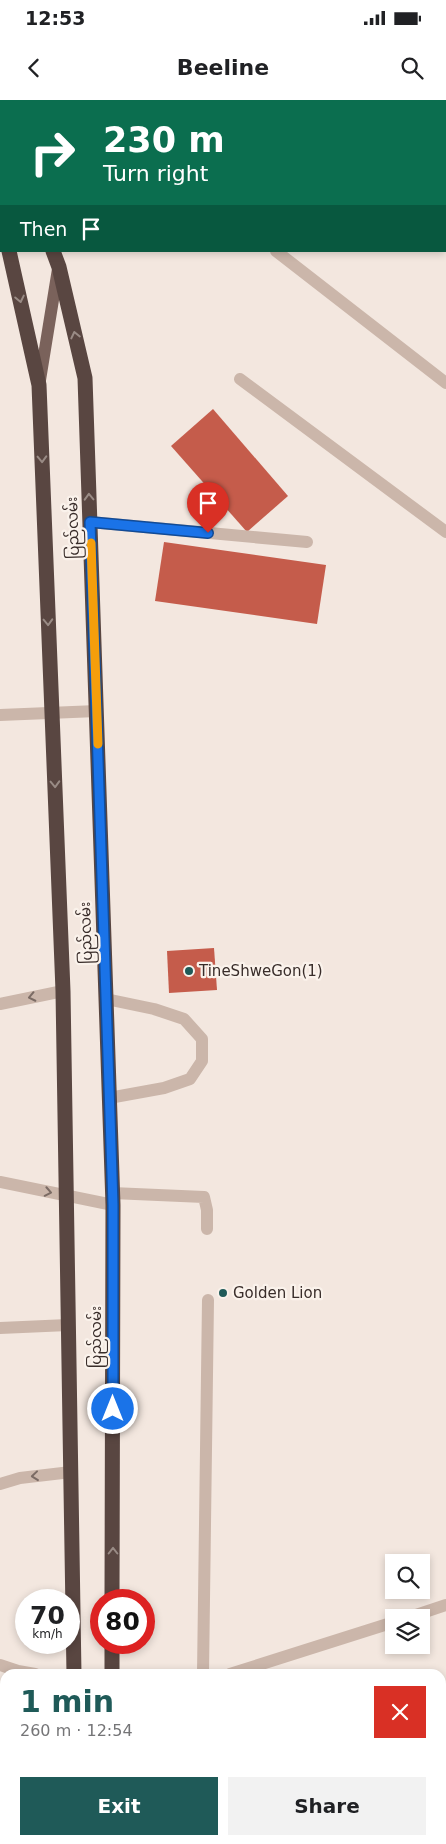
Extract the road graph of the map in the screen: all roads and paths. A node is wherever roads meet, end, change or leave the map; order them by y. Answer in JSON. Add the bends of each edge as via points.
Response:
{"nodes":[{"id":1,"x":9,"y":252,"type":"edge"},
{"id":2,"x":53,"y":252,"type":"edge"},
{"id":3,"x":58,"y":252,"type":"edge"},
{"id":4,"x":277,"y":252,"type":"edge"},
{"id":5,"x":59,"y":267,"type":"junction"},
{"id":6,"x":240,"y":378,"type":"dead end"},
{"id":7,"x":446,"y":383,"type":"edge"},
{"id":8,"x":39,"y":384,"type":"junction"},
{"id":9,"x":90,"y":522,"type":"junction"},
{"id":10,"x":446,"y":532,"type":"edge"},
{"id":11,"x":307,"y":542,"type":"dead end"},
{"id":12,"x":97,"y":711,"type":"junction"},
{"id":13,"x":52,"y":712,"type":"junction"},
{"id":14,"x":0,"y":715,"type":"edge"},
{"id":15,"x":63,"y":990,"type":"junction"},
{"id":16,"x":106,"y":999,"type":"junction"},
{"id":17,"x":0,"y":1004,"type":"edge"},
{"id":18,"x":109,"y":1098,"type":"junction"},
{"id":19,"x":0,"y":1182,"type":"edge"},
{"id":20,"x":66,"y":1196,"type":"junction"},
{"id":21,"x":112,"y":1199,"type":"junction"},
{"id":22,"x":207,"y":1229,"type":"dead end"},
{"id":23,"x":208,"y":1300,"type":"dead end"},
{"id":24,"x":68,"y":1325,"type":"junction"},
{"id":25,"x":0,"y":1328,"type":"edge"},
{"id":26,"x":71,"y":1472,"type":"junction"},
{"id":27,"x":0,"y":1484,"type":"edge"},
{"id":28,"x":112,"y":1589,"type":"edge"},
{"id":29,"x":446,"y":1605,"type":"edge"},
{"id":30,"x":430,"y":1610,"type":"edge"},
{"id":31,"x":385,"y":1625,"type":"edge"},
{"id":32,"x":112,"y":1654,"type":"edge"},
{"id":33,"x":0,"y":1665,"type":"edge"},
{"id":34,"x":12,"y":1669,"type":"edge"},
{"id":35,"x":74,"y":1669,"type":"edge"},
{"id":36,"x":112,"y":1669,"type":"edge"},
{"id":37,"x":203,"y":1669,"type":"edge"},
{"id":38,"x":246,"y":1669,"type":"edge"}],
"edges":[{"from":1,"to":8,"type":"highway","name":"ပြည်လမ်း","one_way":true},
{"from":2,"to":5,"type":"highway","name":"ပြည်လမ်း"},
{"from":3,"to":5,"type":"main road"},
{"from":4,"to":7,"type":"street"},
{"from":5,"to":8,"type":"main road","name":"ပြည်လမ်း"},
{"from":9,"to":5,"type":"highway","name":"ပြည်လမ်း","one_way":true,"via":[[85,378]]},
{"from":6,"to":10,"type":"street"},
{"from":8,"to":13,"type":"highway","name":"ပြည်လမ်း","one_way":true},
{"from":9,"to":11,"type":"street"},
{"from":9,"to":12,"type":"highway","name":"ပြည်လမ်း"},
{"from":12,"to":13,"type":"street"},
{"from":12,"to":16,"type":"highway","name":"ပြည်လမ်း"},
{"from":13,"to":14,"type":"street"},
{"from":13,"to":15,"type":"highway","name":"ပြည်လမ်း","one_way":true},
{"from":15,"to":17,"type":"street","one_way":true},
{"from":15,"to":20,"type":"highway","name":"ပြည်လမ်း"},
{"from":16,"to":18,"type":"highway","name":"ပြည်လမ်း"},
{"from":16,"to":18,"type":"street","via":[[184,1019],[202,1039],[202,1061],[190,1079],[164,1088]]},
{"from":18,"to":21,"type":"highway","name":"ပြည်လမ်း"},
{"from":19,"to":20,"type":"street","one_way":true},
{"from":20,"to":21,"type":"street"},
{"from":20,"to":24,"type":"highway","name":"ပြည်လမ်း"},
{"from":21,"to":22,"type":"street","via":[[204,1197]]},
{"from":28,"to":21,"type":"highway","name":"ပြည်လမ်း","one_way":true},
{"from":23,"to":37,"type":"street"},
{"from":24,"to":25,"type":"street"},
{"from":24,"to":26,"type":"highway","name":"ပြည်လမ်း"},
{"from":26,"to":27,"type":"street","one_way":true,"via":[[20,1478]]},
{"from":26,"to":35,"type":"highway","name":"ပြည်လမ်း"},
{"from":29,"to":30,"type":"street"},
{"from":31,"to":38,"type":"street"},
{"from":32,"to":36,"type":"highway"},
{"from":33,"to":34,"type":"street"}]}
